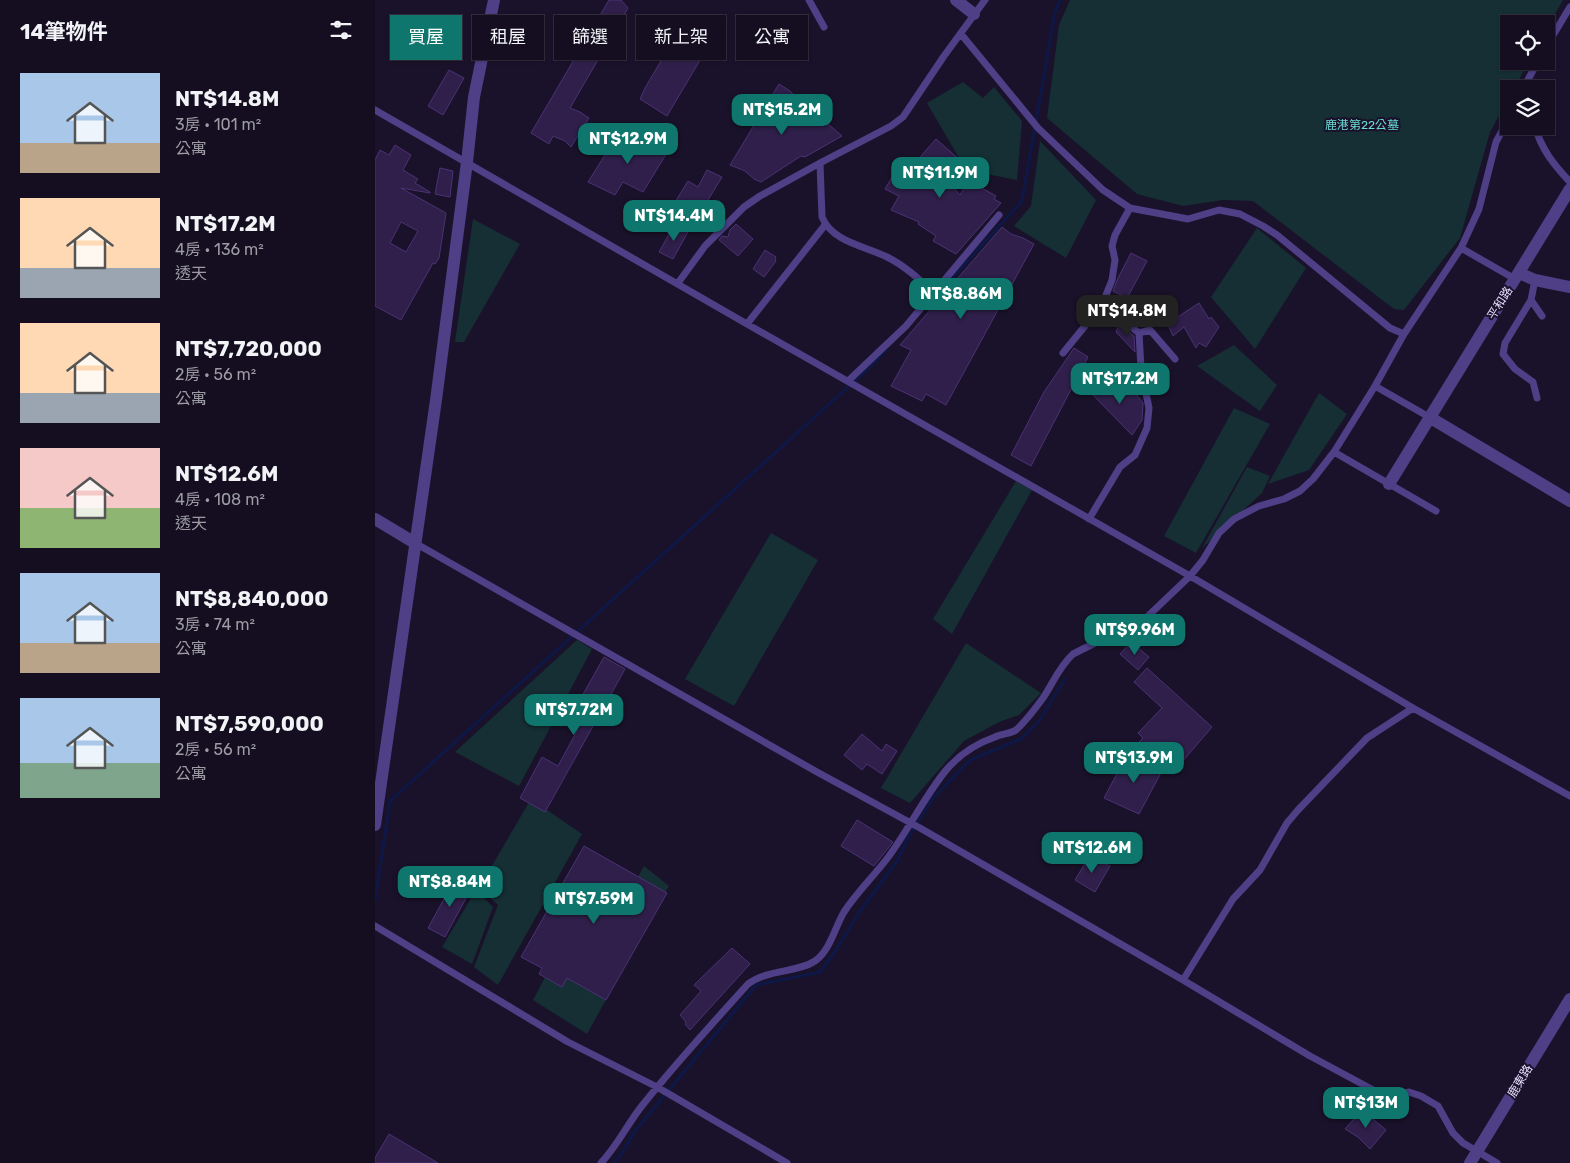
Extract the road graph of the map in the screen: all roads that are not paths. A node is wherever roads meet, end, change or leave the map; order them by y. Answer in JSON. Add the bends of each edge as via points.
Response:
{"nodes":[{"id":1,"x":494,"y":0,"type":"edge"},
{"id":2,"x":809,"y":0,"type":"edge"},
{"id":3,"x":956,"y":0,"type":"edge"},
{"id":4,"x":985,"y":0,"type":"edge"},
{"id":5,"x":1570,"y":6,"type":"edge"},
{"id":6,"x":974,"y":14,"type":"junction"},
{"id":7,"x":824,"y":27,"type":"dead end"},
{"id":8,"x":1555,"y":32,"type":"edge"},
{"id":9,"x":961,"y":34,"type":"junction"},
{"id":10,"x":375,"y":110,"type":"edge"},
{"id":11,"x":1500,"y":135,"type":"edge"},
{"id":12,"x":1538,"y":135,"type":"edge"},
{"id":13,"x":467,"y":162,"type":"junction"},
{"id":14,"x":820,"y":163,"type":"junction"},
{"id":15,"x":1570,"y":182,"type":"edge"},
{"id":16,"x":1569,"y":195,"type":"edge"},
{"id":17,"x":1130,"y":208,"type":"junction"},
{"id":18,"x":999,"y":215,"type":"dead end"},
{"id":19,"x":825,"y":224,"type":"junction"},
{"id":20,"x":1461,"y":248,"type":"junction"},
{"id":21,"x":1517,"y":276,"type":"junction"},
{"id":22,"x":1535,"y":280,"type":"junction"},
{"id":23,"x":678,"y":283,"type":"junction"},
{"id":24,"x":1570,"y":287,"type":"edge"},
{"id":25,"x":933,"y":293,"type":"junction"},
{"id":26,"x":1531,"y":300,"type":"junction"},
{"id":27,"x":1102,"y":305,"type":"junction"},
{"id":28,"x":1541,"y":316,"type":"dead end"},
{"id":29,"x":747,"y":324,"type":"junction"},
{"id":30,"x":1139,"y":333,"type":"junction"},
{"id":31,"x":1404,"y":334,"type":"junction"},
{"id":32,"x":1063,"y":352,"type":"dead end"},
{"id":33,"x":1175,"y":359,"type":"dead end"},
{"id":34,"x":848,"y":381,"type":"junction"},
{"id":35,"x":1375,"y":386,"type":"junction"},
{"id":36,"x":1537,"y":398,"type":"dead end"},
{"id":37,"x":1429,"y":417,"type":"junction"},
{"id":38,"x":1334,"y":452,"type":"junction"},
{"id":39,"x":1389,"y":484,"type":"junction"},
{"id":40,"x":1570,"y":501,"type":"edge"},
{"id":41,"x":1436,"y":511,"type":"dead end"},
{"id":42,"x":375,"y":519,"type":"edge"},
{"id":43,"x":1089,"y":519,"type":"junction"},
{"id":44,"x":415,"y":543,"type":"junction"},
{"id":45,"x":1190,"y":576,"type":"junction"},
{"id":46,"x":1413,"y":708,"type":"junction"},
{"id":47,"x":1570,"y":796,"type":"edge"},
{"id":48,"x":910,"y":822,"type":"junction"},
{"id":49,"x":375,"y":825,"type":"edge"},
{"id":50,"x":375,"y":926,"type":"edge"},
{"id":51,"x":1183,"y":980,"type":"junction"},
{"id":52,"x":1570,"y":999,"type":"edge"},
{"id":53,"x":657,"y":1087,"type":"junction"},
{"id":54,"x":1477,"y":1152,"type":"junction"},
{"id":55,"x":601,"y":1163,"type":"edge"},
{"id":56,"x":787,"y":1163,"type":"edge"},
{"id":57,"x":1470,"y":1163,"type":"edge"},
{"id":58,"x":1497,"y":1163,"type":"edge"}],
"edges":[{"from":1,"to":13,"type":"street","via":[[474,97]]},
{"from":2,"to":7,"type":"lane"},
{"from":3,"to":6,"type":"street"},
{"from":4,"to":6,"type":"lane"},
{"from":5,"to":8,"type":"lane"},
{"from":6,"to":9,"type":"lane"},
{"from":9,"to":14,"type":"lane","via":[[903,117]]},
{"from":9,"to":17,"type":"lane","via":[[1038,128],[1103,190]]},
{"from":10,"to":13,"type":"lane"},
{"from":11,"to":20,"type":"lane","via":[[1479,209]]},
{"from":12,"to":15,"type":"lane","via":[[1554,165]]},
{"from":13,"to":23,"type":"lane"},
{"from":13,"to":44,"type":"street"},
{"from":14,"to":19,"type":"lane"},
{"from":14,"to":23,"type":"lane","via":[[744,207],[705,246]]},
{"from":16,"to":21,"type":"street","name":"平和路"},
{"from":17,"to":27,"type":"lane","via":[[1113,241],[1112,280]]},
{"from":17,"to":31,"type":"lane","via":[[1187,219],[1219,210],[1240,214],[1277,235],[1391,328]]},
{"from":18,"to":25,"type":"lane"},
{"from":19,"to":25,"type":"lane","via":[[859,246],[888,257]]},
{"from":19,"to":29,"type":"lane"},
{"from":20,"to":21,"type":"lane"},
{"from":20,"to":31,"type":"lane"},
{"from":21,"to":22,"type":"street"},
{"from":21,"to":37,"type":"street","name":"平和路"},
{"from":22,"to":24,"type":"street"},
{"from":22,"to":26,"type":"lane"},
{"from":23,"to":29,"type":"lane"},
{"from":25,"to":34,"type":"lane","via":[[906,326]]},
{"from":26,"to":28,"type":"lane"},
{"from":26,"to":36,"type":"lane","via":[[1505,343],[1503,354],[1515,369],[1533,382]]},
{"from":27,"to":30,"type":"lane"},
{"from":27,"to":32,"type":"lane"},
{"from":29,"to":34,"type":"lane"},
{"from":30,"to":33,"type":"lane","via":[[1150,330]]},
{"from":30,"to":43,"type":"lane","via":[[1141,368],[1149,408],[1147,428],[1135,455],[1120,467]]},
{"from":31,"to":35,"type":"lane"},
{"from":34,"to":43,"type":"lane"},
{"from":35,"to":37,"type":"lane"},
{"from":35,"to":38,"type":"lane"},
{"from":37,"to":39,"type":"street","name":"平和路"},
{"from":37,"to":40,"type":"street"},
{"from":38,"to":39,"type":"lane"},
{"from":38,"to":45,"type":"lane","via":[[1300,491],[1234,519],[1219,533]]},
{"from":39,"to":41,"type":"lane"},
{"from":42,"to":44,"type":"street"},
{"from":43,"to":45,"type":"lane"},
{"from":44,"to":48,"type":"lane"},
{"from":44,"to":49,"type":"street"},
{"from":45,"to":46,"type":"lane"},
{"from":45,"to":48,"type":"lane","via":[[1147,618],[1073,654],[1063,663],[1029,716],[1014,731],[971,748],[957,759]]},
{"from":46,"to":47,"type":"lane"},
{"from":46,"to":51,"type":"lane","via":[[1367,738],[1287,823],[1259,870],[1233,900]]},
{"from":48,"to":51,"type":"lane"},
{"from":48,"to":53,"type":"lane","via":[[890,855],[845,912],[820,956],[805,965],[756,978],[748,984]]},
{"from":50,"to":53,"type":"lane","via":[[569,1042]]},
{"from":51,"to":54,"type":"lane","via":[[1377,1092],[1391,1096],[1409,1092],[1421,1096],[1438,1106],[1453,1133]]},
{"from":52,"to":54,"type":"street","name":"鹿東路"},
{"from":53,"to":55,"type":"lane"},
{"from":53,"to":56,"type":"lane"},
{"from":54,"to":57,"type":"street","name":"鹿東路"},
{"from":54,"to":58,"type":"lane"}]}
